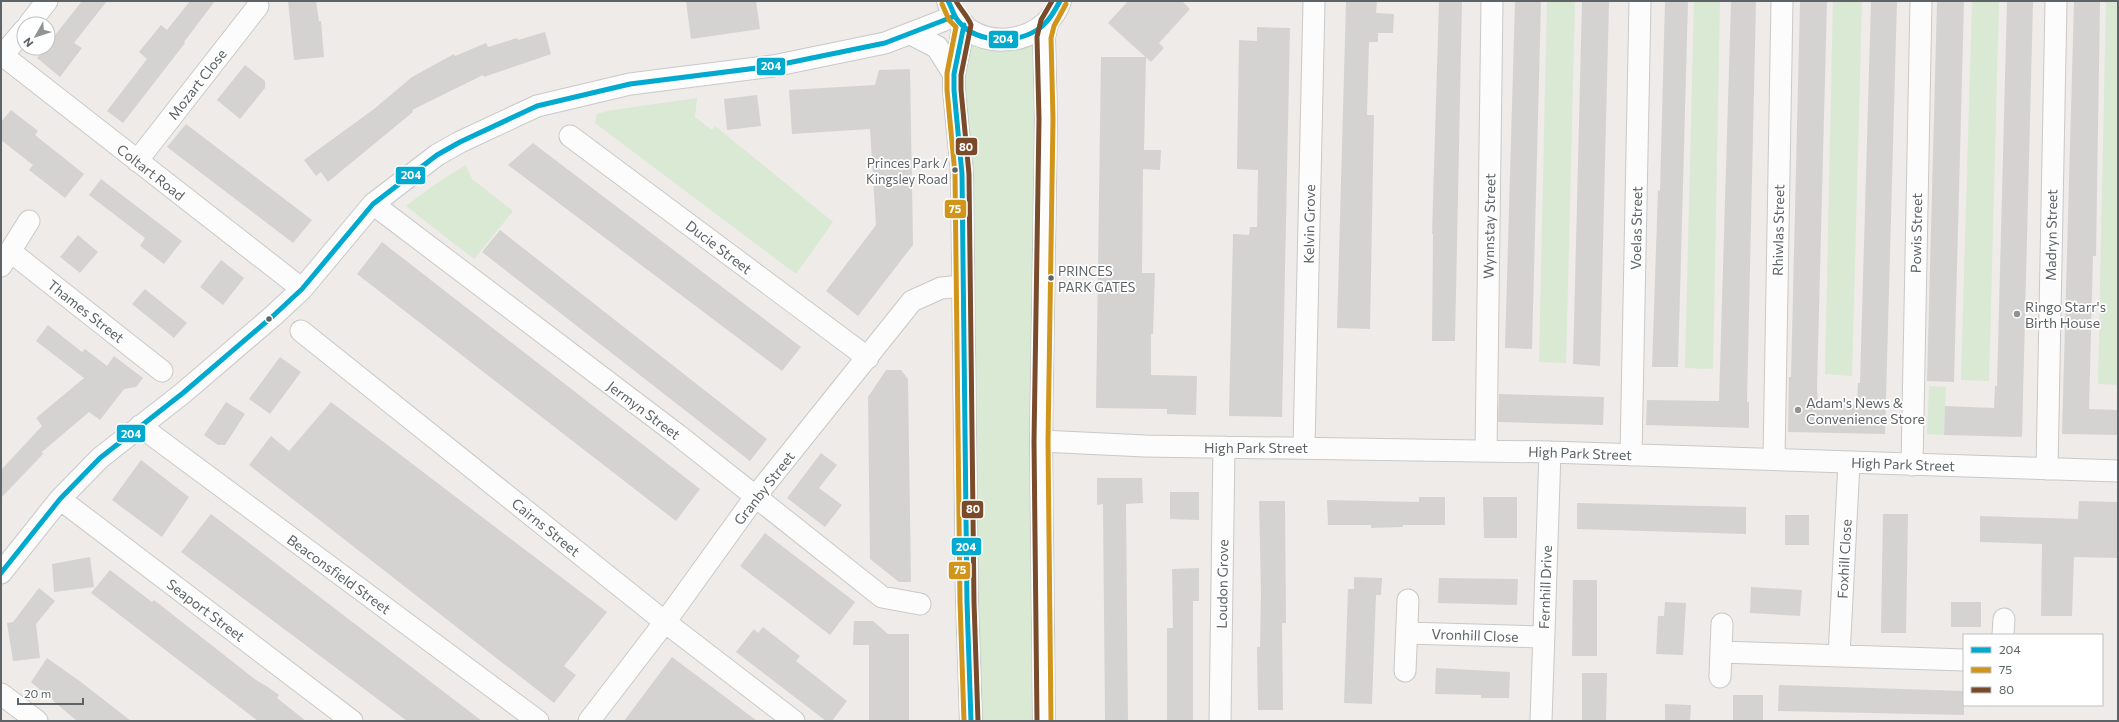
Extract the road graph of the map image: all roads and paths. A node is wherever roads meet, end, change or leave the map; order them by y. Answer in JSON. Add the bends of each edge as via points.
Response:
{"nodes":[{"id":1,"x":47,"y":1,"type":"edge"},
{"id":2,"x":1060,"y":1,"type":"edge"},
{"id":3,"x":1314,"y":1,"type":"edge"},
{"id":4,"x":1492,"y":1,"type":"edge"},
{"id":5,"x":1640,"y":1,"type":"edge"},
{"id":6,"x":1782,"y":1,"type":"edge"},
{"id":7,"x":1921,"y":1,"type":"edge"},
{"id":8,"x":2056,"y":1,"type":"edge"},
{"id":9,"x":258,"y":6,"type":"dead end"},
{"id":10,"x":956,"y":14,"type":"edge"},
{"id":11,"x":35,"y":16,"type":"edge"},
{"id":12,"x":1047,"y":23,"type":"junction"},
{"id":13,"x":912,"y":34,"type":"junction"},
{"id":14,"x":16,"y":39,"type":"edge"},
{"id":15,"x":2,"y":55,"type":"edge"},
{"id":16,"x":954,"y":74,"type":"junction"},
{"id":17,"x":570,"y":136,"type":"dead end"},
{"id":18,"x":137,"y":162,"type":"junction"},
{"id":19,"x":373,"y":204,"type":"junction"},
{"id":20,"x":29,"y":221,"type":"dead end"},
{"id":21,"x":6,"y":259,"type":"edge"},
{"id":22,"x":963,"y":286,"type":"junction"},
{"id":23,"x":302,"y":289,"type":"junction"},
{"id":24,"x":301,"y":331,"type":"dead end"},
{"id":25,"x":868,"y":358,"type":"junction"},
{"id":26,"x":162,"y":371,"type":"dead end"},
{"id":27,"x":140,"y":426,"type":"junction"},
{"id":28,"x":1041,"y":441,"type":"junction"},
{"id":29,"x":1224,"y":447,"type":"junction"},
{"id":30,"x":1304,"y":447,"type":"junction"},
{"id":31,"x":1486,"y":451,"type":"junction"},
{"id":32,"x":1550,"y":452,"type":"junction"},
{"id":33,"x":1631,"y":455,"type":"junction"},
{"id":34,"x":1774,"y":459,"type":"junction"},
{"id":35,"x":1849,"y":463,"type":"junction"},
{"id":36,"x":1912,"y":464,"type":"junction"},
{"id":37,"x":2047,"y":469,"type":"junction"},
{"id":38,"x":2118,"y":471,"type":"edge"},
{"id":39,"x":755,"y":497,"type":"junction"},
{"id":40,"x":60,"y":499,"type":"junction"},
{"id":41,"x":1,"y":573,"type":"edge"},
{"id":42,"x":1408,"y":600,"type":"dead end"},
{"id":43,"x":920,"y":604,"type":"dead end"},
{"id":44,"x":665,"y":622,"type":"junction"},
{"id":45,"x":1722,"y":624,"type":"dead end"},
{"id":46,"x":1407,"y":633,"type":"junction"},
{"id":47,"x":1542,"y":638,"type":"junction"},
{"id":48,"x":1721,"y":652,"type":"junction"},
{"id":49,"x":1838,"y":656,"type":"junction"},
{"id":50,"x":1963,"y":660,"type":"edge"},
{"id":51,"x":1405,"y":671,"type":"dead end"},
{"id":52,"x":1720,"y":677,"type":"dead end"},
{"id":53,"x":1,"y":694,"type":"edge"},
{"id":54,"x":36,"y":721,"type":"edge"},
{"id":55,"x":352,"y":721,"type":"edge"},
{"id":56,"x":538,"y":721,"type":"edge"},
{"id":57,"x":589,"y":721,"type":"edge"},
{"id":58,"x":794,"y":721,"type":"edge"},
{"id":59,"x":970,"y":721,"type":"edge"},
{"id":60,"x":1044,"y":721,"type":"edge"},
{"id":61,"x":1220,"y":721,"type":"edge"},
{"id":62,"x":1541,"y":721,"type":"edge"}],
"edges":[{"from":1,"to":11,"type":"street"},
{"from":2,"to":12,"type":"main road"},
{"from":3,"to":30,"type":"street","name":"Kelvin Grove"},
{"from":4,"to":31,"type":"street","name":"Wynnstay Street"},
{"from":5,"to":33,"type":"street","name":"Voelas Street"},
{"from":6,"to":34,"type":"street","name":"Rhiwlas Street"},
{"from":7,"to":36,"type":"street","name":"Powis Street"},
{"from":8,"to":37,"type":"street","name":"Madryn Street"},
{"from":9,"to":18,"type":"street","name":"Mozart Close"},
{"from":10,"to":12,"type":"main road","via":[[978,35],[994,40],[1010,40],[1030,35]]},
{"from":10,"to":13,"type":"street"},
{"from":10,"to":16,"type":"main road"},
{"from":12,"to":28,"type":"main road","via":[[1044,37],[1046,119]]},
{"from":13,"to":16,"type":"main road","via":[[937,47]]},
{"from":13,"to":19,"type":"street","via":[[885,43],[773,66],[630,84],[537,106],[443,152]]},
{"from":14,"to":15,"type":"street"},
{"from":15,"to":18,"type":"street","name":"Coltart Road"},
{"from":16,"to":22,"type":"main road","via":[[962,174]]},
{"from":17,"to":25,"type":"street","name":"Ducie Street"},
{"from":18,"to":23,"type":"street","name":"Coltart Road"},
{"from":19,"to":23,"type":"street"},
{"from":19,"to":39,"type":"street","name":"Jermyn Street","via":[[678,435]]},
{"from":20,"to":21,"type":"street","name":"Thames Street"},
{"from":21,"to":26,"type":"street","name":"Thames Street"},
{"from":22,"to":25,"type":"street","name":"Granby Street","via":[[940,288],[912,301]]},
{"from":22,"to":59,"type":"main road"},
{"from":23,"to":27,"type":"street","via":[[231,352]]},
{"from":24,"to":44,"type":"street","name":"Cairns Street"},
{"from":25,"to":39,"type":"street","name":"Granby Street"},
{"from":27,"to":40,"type":"street","via":[[100,458]]},
{"from":27,"to":56,"type":"street","name":"Beaconsfield Street"},
{"from":28,"to":29,"type":"street","name":"High Park Street"},
{"from":28,"to":60,"type":"main road"},
{"from":29,"to":30,"type":"street","name":"High Park Street"},
{"from":29,"to":61,"type":"street","name":"Loudon Grove"},
{"from":30,"to":31,"type":"street","name":"High Park Street"},
{"from":31,"to":32,"type":"street","name":"High Park Street"},
{"from":32,"to":33,"type":"street","name":"High Park Street"},
{"from":32,"to":47,"type":"street","name":"Fernhill Drive"},
{"from":33,"to":34,"type":"street","name":"High Park Street"},
{"from":34,"to":35,"type":"street","name":"High Park Street"},
{"from":35,"to":36,"type":"street","name":"High Park Street"},
{"from":35,"to":49,"type":"street","name":"Foxhill Close"},
{"from":36,"to":37,"type":"street","name":"High Park Street"},
{"from":37,"to":38,"type":"street","name":"High Park Street"},
{"from":39,"to":43,"type":"street","name":"Jermyn Street","via":[[882,597]]},
{"from":39,"to":44,"type":"street","name":"Granby Street"},
{"from":40,"to":41,"type":"street"},
{"from":40,"to":55,"type":"street","name":"Seaport Street"},
{"from":42,"to":46,"type":"street"},
{"from":44,"to":57,"type":"street","name":"Granby Street"},
{"from":44,"to":58,"type":"street","name":"Cairns Street"},
{"from":45,"to":48,"type":"street"},
{"from":46,"to":47,"type":"street","name":"Vronhill Close"},
{"from":46,"to":51,"type":"street"},
{"from":47,"to":62,"type":"street","name":"Fernhill Drive"},
{"from":48,"to":49,"type":"street"},
{"from":48,"to":52,"type":"street"},
{"from":49,"to":50,"type":"street"},
{"from":53,"to":54,"type":"street"}]}
